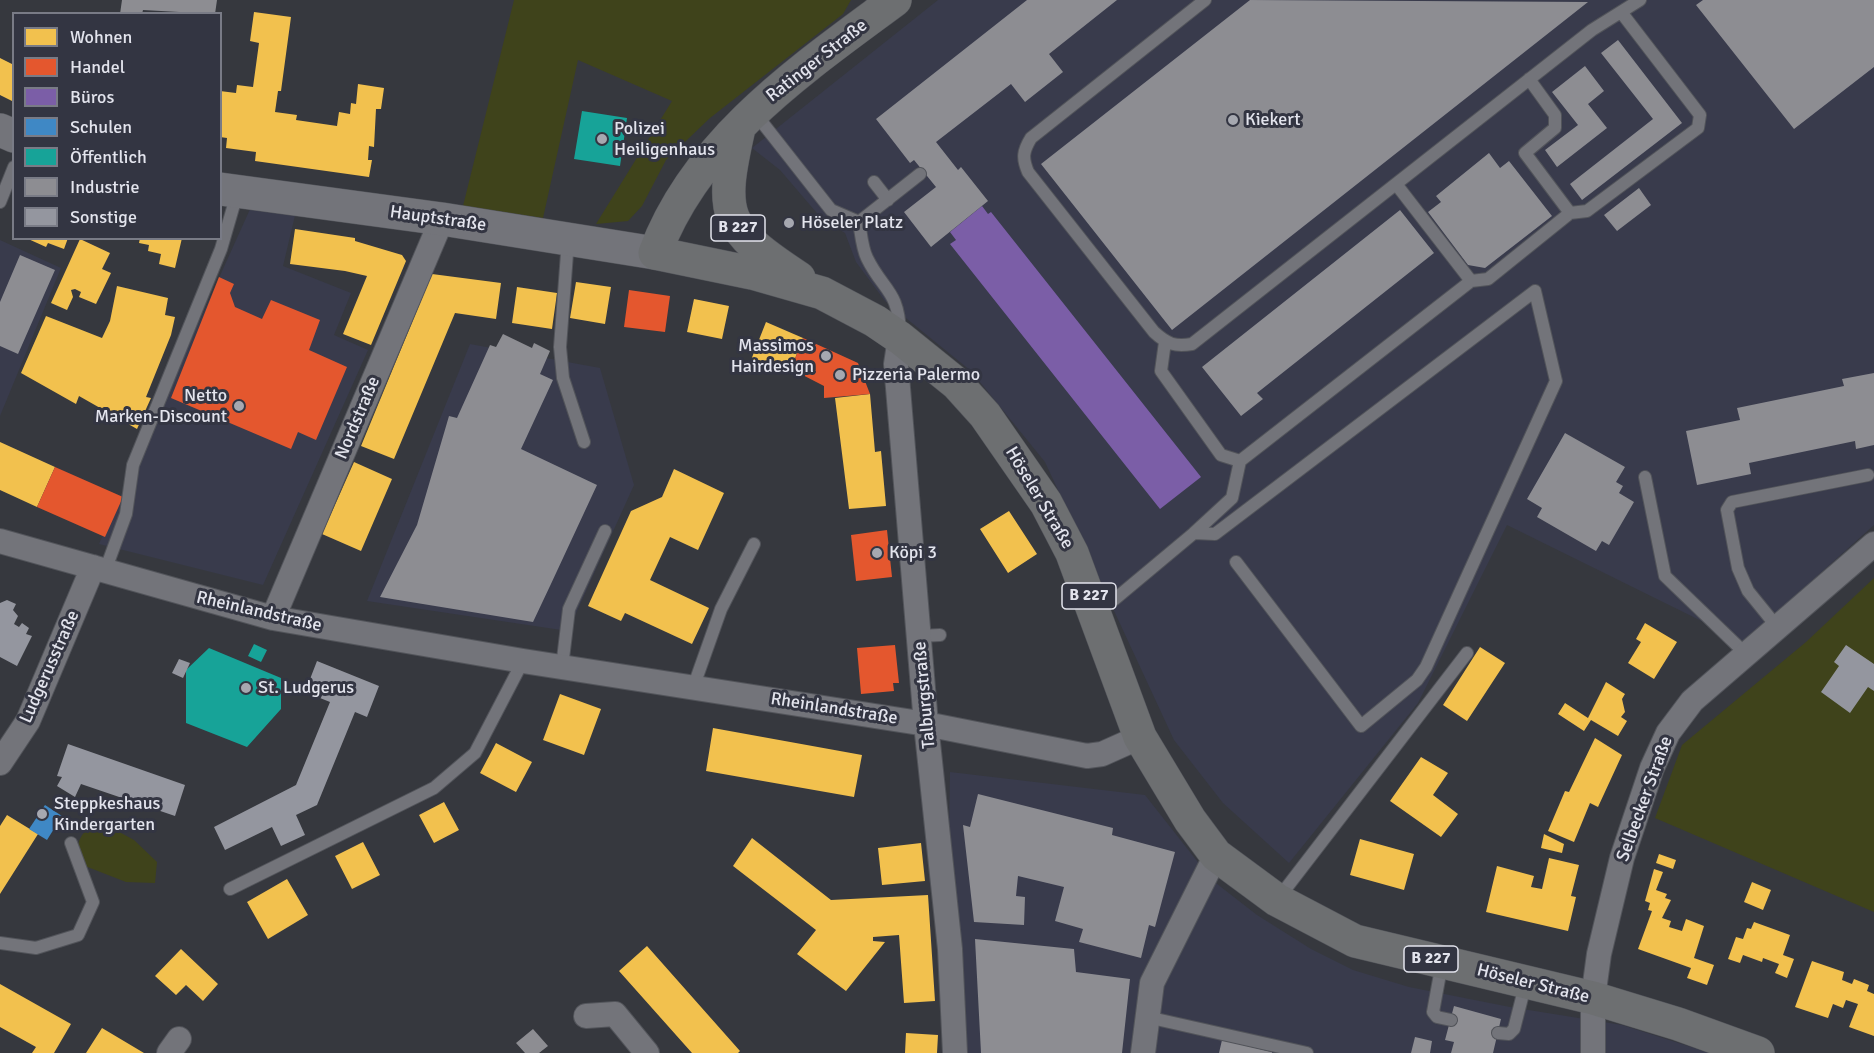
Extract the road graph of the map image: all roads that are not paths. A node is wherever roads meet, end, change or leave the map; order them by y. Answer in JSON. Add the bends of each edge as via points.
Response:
{"nodes":[{"id":1,"x":895,"y":0,"type":"edge"},
{"id":2,"x":1205,"y":0,"type":"edge"},
{"id":3,"x":1640,"y":0,"type":"edge"},
{"id":4,"x":867,"y":12,"type":"edge"},
{"id":5,"x":1621,"y":12,"type":"junction"},
{"id":6,"x":1529,"y":79,"type":"junction"},
{"id":7,"x":747,"y":117,"type":"junction"},
{"id":8,"x":12,"y":172,"type":"edge"},
{"id":9,"x":920,"y":174,"type":"dead end"},
{"id":10,"x":874,"y":182,"type":"dead end"},
{"id":11,"x":1396,"y":184,"type":"junction"},
{"id":12,"x":229,"y":190,"type":"edge"},
{"id":13,"x":888,"y":200,"type":"junction"},
{"id":14,"x":0,"y":202,"type":"edge"},
{"id":15,"x":1570,"y":213,"type":"junction"},
{"id":16,"x":442,"y":219,"type":"junction"},
{"id":17,"x":859,"y":222,"type":"junction"},
{"id":18,"x":222,"y":236,"type":"edge"},
{"id":19,"x":568,"y":239,"type":"junction"},
{"id":20,"x":221,"y":240,"type":"edge"},
{"id":21,"x":656,"y":254,"type":"junction"},
{"id":22,"x":1471,"y":281,"type":"junction"},
{"id":23,"x":822,"y":293,"type":"junction"},
{"id":24,"x":900,"y":338,"type":"junction"},
{"id":25,"x":1165,"y":342,"type":"junction"},
{"id":26,"x":584,"y":442,"type":"dead end"},
{"id":27,"x":1240,"y":461,"type":"junction"},
{"id":28,"x":1868,"y":475,"type":"dead end"},
{"id":29,"x":1645,"y":477,"type":"dead end"},
{"id":30,"x":605,"y":531,"type":"dead end"},
{"id":31,"x":1194,"y":533,"type":"junction"},
{"id":32,"x":0,"y":541,"type":"edge"},
{"id":33,"x":754,"y":544,"type":"dead end"},
{"id":34,"x":1874,"y":544,"type":"edge"},
{"id":35,"x":1236,"y":562,"type":"dead end"},
{"id":36,"x":99,"y":569,"type":"junction"},
{"id":37,"x":1094,"y":607,"type":"junction"},
{"id":38,"x":273,"y":618,"type":"junction"},
{"id":39,"x":1778,"y":628,"type":"junction"},
{"id":40,"x":1467,"y":653,"type":"dead end"},
{"id":41,"x":1746,"y":654,"type":"junction"},
{"id":42,"x":524,"y":661,"type":"junction"},
{"id":43,"x":562,"y":667,"type":"junction"},
{"id":44,"x":693,"y":688,"type":"junction"},
{"id":45,"x":926,"y":724,"type":"junction"},
{"id":46,"x":1140,"y":737,"type":"junction"},
{"id":47,"x":0,"y":763,"type":"edge"},
{"id":48,"x":71,"y":843,"type":"dead end"},
{"id":49,"x":1216,"y":855,"type":"junction"},
{"id":50,"x":230,"y":889,"type":"dead end"},
{"id":51,"x":1276,"y":900,"type":"junction"},
{"id":52,"x":0,"y":943,"type":"edge"},
{"id":53,"x":1442,"y":962,"type":"junction"},
{"id":54,"x":1526,"y":982,"type":"junction"},
{"id":55,"x":1593,"y":998,"type":"junction"},
{"id":56,"x":586,"y":1016,"type":"dead end"},
{"id":57,"x":1147,"y":1017,"type":"junction"},
{"id":58,"x":1451,"y":1020,"type":"dead end"},
{"id":59,"x":1498,"y":1033,"type":"dead end"},
{"id":60,"x":647,"y":1053,"type":"edge"},
{"id":61,"x":955,"y":1053,"type":"edge"},
{"id":62,"x":1143,"y":1053,"type":"edge"},
{"id":63,"x":1307,"y":1053,"type":"edge"},
{"id":64,"x":1593,"y":1053,"type":"edge"},
{"id":65,"x":1758,"y":1053,"type":"edge"}],
"edges":[{"from":1,"to":4,"type":"main road","name":"Ratinger Straße"},
{"from":2,"to":25,"type":"lane","via":[[1031,138],[1024,149],[1028,172]]},
{"from":3,"to":5,"type":"lane"},
{"from":4,"to":7,"type":"main road","name":"Ratinger Straße"},
{"from":5,"to":6,"type":"lane"},
{"from":5,"to":15,"type":"lane","via":[[1700,115],[1698,128],[1587,211]]},
{"from":6,"to":11,"type":"lane"},
{"from":6,"to":15,"type":"lane","via":[[1555,115],[1555,128],[1525,153]]},
{"from":7,"to":17,"type":"lane","via":[[831,210]]},
{"from":7,"to":21,"type":"main road","name":"Ratinger Straße","via":[[690,189],[664,231]]},
{"from":7,"to":23,"type":"main road","number":"B 227","via":[[729,183],[729,206],[735,225],[765,256]]},
{"from":8,"to":14,"type":"lane"},
{"from":9,"to":13,"type":"lane"},
{"from":10,"to":13,"type":"lane"},
{"from":11,"to":22,"type":"lane"},
{"from":11,"to":25,"type":"lane","via":[[1192,344],[1178,347]]},
{"from":12,"to":16,"type":"street","name":"Hauptstraße"},
{"from":12,"to":18,"type":"lane"},
{"from":13,"to":17,"type":"lane"},
{"from":15,"to":22,"type":"lane","via":[[1488,279]]},
{"from":16,"to":19,"type":"street","name":"Hauptstraße"},
{"from":16,"to":38,"type":"street","name":"Nordstraße"},
{"from":17,"to":24,"type":"lane","via":[[867,258],[892,294],[900,315]]},
{"from":19,"to":21,"type":"street","name":"Hauptstraße"},
{"from":19,"to":26,"type":"lane","via":[[560,347],[563,378]]},
{"from":20,"to":36,"type":"lane","via":[[133,465],[126,514]]},
{"from":21,"to":23,"type":"main road","name":"Höseler Straße","number":"B 227","via":[[752,273]]},
{"from":22,"to":27,"type":"lane"},
{"from":23,"to":24,"type":"main road","name":"Höseler Straße","number":"B 227"},
{"from":24,"to":37,"type":"main road","name":"Höseler Straße","number":"B 227","via":[[957,384],[985,415],[1046,503]]},
{"from":24,"to":45,"type":"street","name":"Talburgstraße","via":[[896,364],[930,635]]},
{"from":25,"to":27,"type":"lane","via":[[1161,371],[1221,455]]},
{"from":27,"to":31,"type":"lane","via":[[1232,498]]},
{"from":28,"to":39,"type":"lane","via":[[1732,501],[1727,510],[1738,568],[1749,591]]},
{"from":29,"to":41,"type":"lane","via":[[1665,576]]},
{"from":30,"to":43,"type":"lane","via":[[569,609]]},
{"from":31,"to":35,"type":"lane","via":[[1215,534],[1535,291],[1556,381],[1417,680],[1361,726]]},
{"from":31,"to":37,"type":"lane","via":[[1115,598]]},
{"from":32,"to":36,"type":"street","name":"Rheinlandstraße"},
{"from":33,"to":44,"type":"lane","via":[[721,609]]},
{"from":34,"to":39,"type":"street","name":"Selbecker Straße"},
{"from":36,"to":38,"type":"street","name":"Rheinlandstraße"},
{"from":36,"to":47,"type":"street","name":"Ludgerusstraße","via":[[28,721]]},
{"from":37,"to":46,"type":"main road","name":"Höseler Straße","number":"B 227"},
{"from":38,"to":42,"type":"street","name":"Rheinlandstraße"},
{"from":39,"to":41,"type":"street","name":"Selbecker Straße"},
{"from":40,"to":51,"type":"lane"},
{"from":41,"to":55,"type":"street","name":"Selbecker Straße","via":[[1692,701],[1668,733],[1622,858],[1599,954]]},
{"from":42,"to":43,"type":"street","name":"Rheinlandstraße"},
{"from":42,"to":50,"type":"lane","via":[[475,753],[434,788]]},
{"from":43,"to":44,"type":"street","name":"Rheinlandstraße"},
{"from":44,"to":45,"type":"street","name":"Rheinlandstraße"},
{"from":45,"to":46,"type":"street","name":"Rheinlandstraße","via":[[1087,756],[1102,754]]},
{"from":45,"to":61,"type":"street","name":"Talburgstraße","via":[[950,949]]},
{"from":46,"to":49,"type":"main road","name":"Höseler Straße","number":"B 227"},
{"from":48,"to":52,"type":"lane","via":[[93,902],[78,935],[36,948]]},
{"from":49,"to":51,"type":"main road","name":"Höseler Straße","number":"B 227"},
{"from":49,"to":57,"type":"street","via":[[1152,983]]},
{"from":51,"to":53,"type":"main road","name":"Höseler Straße","number":"B 227","via":[[1355,941]]},
{"from":53,"to":54,"type":"main road","name":"Höseler Straße","number":"B 227"},
{"from":53,"to":58,"type":"lane","via":[[1432,1012]]},
{"from":54,"to":55,"type":"main road","name":"Höseler Straße","number":"B 227"},
{"from":54,"to":59,"type":"lane","via":[[1514,1029],[1509,1034]]},
{"from":55,"to":64,"type":"street","name":"Selbecker Straße"},
{"from":55,"to":65,"type":"main road","name":"Höseler Straße","number":"B 227"},
{"from":56,"to":60,"type":"street","via":[[615,1014]]},
{"from":57,"to":62,"type":"street"},
{"from":57,"to":63,"type":"lane"}]}
